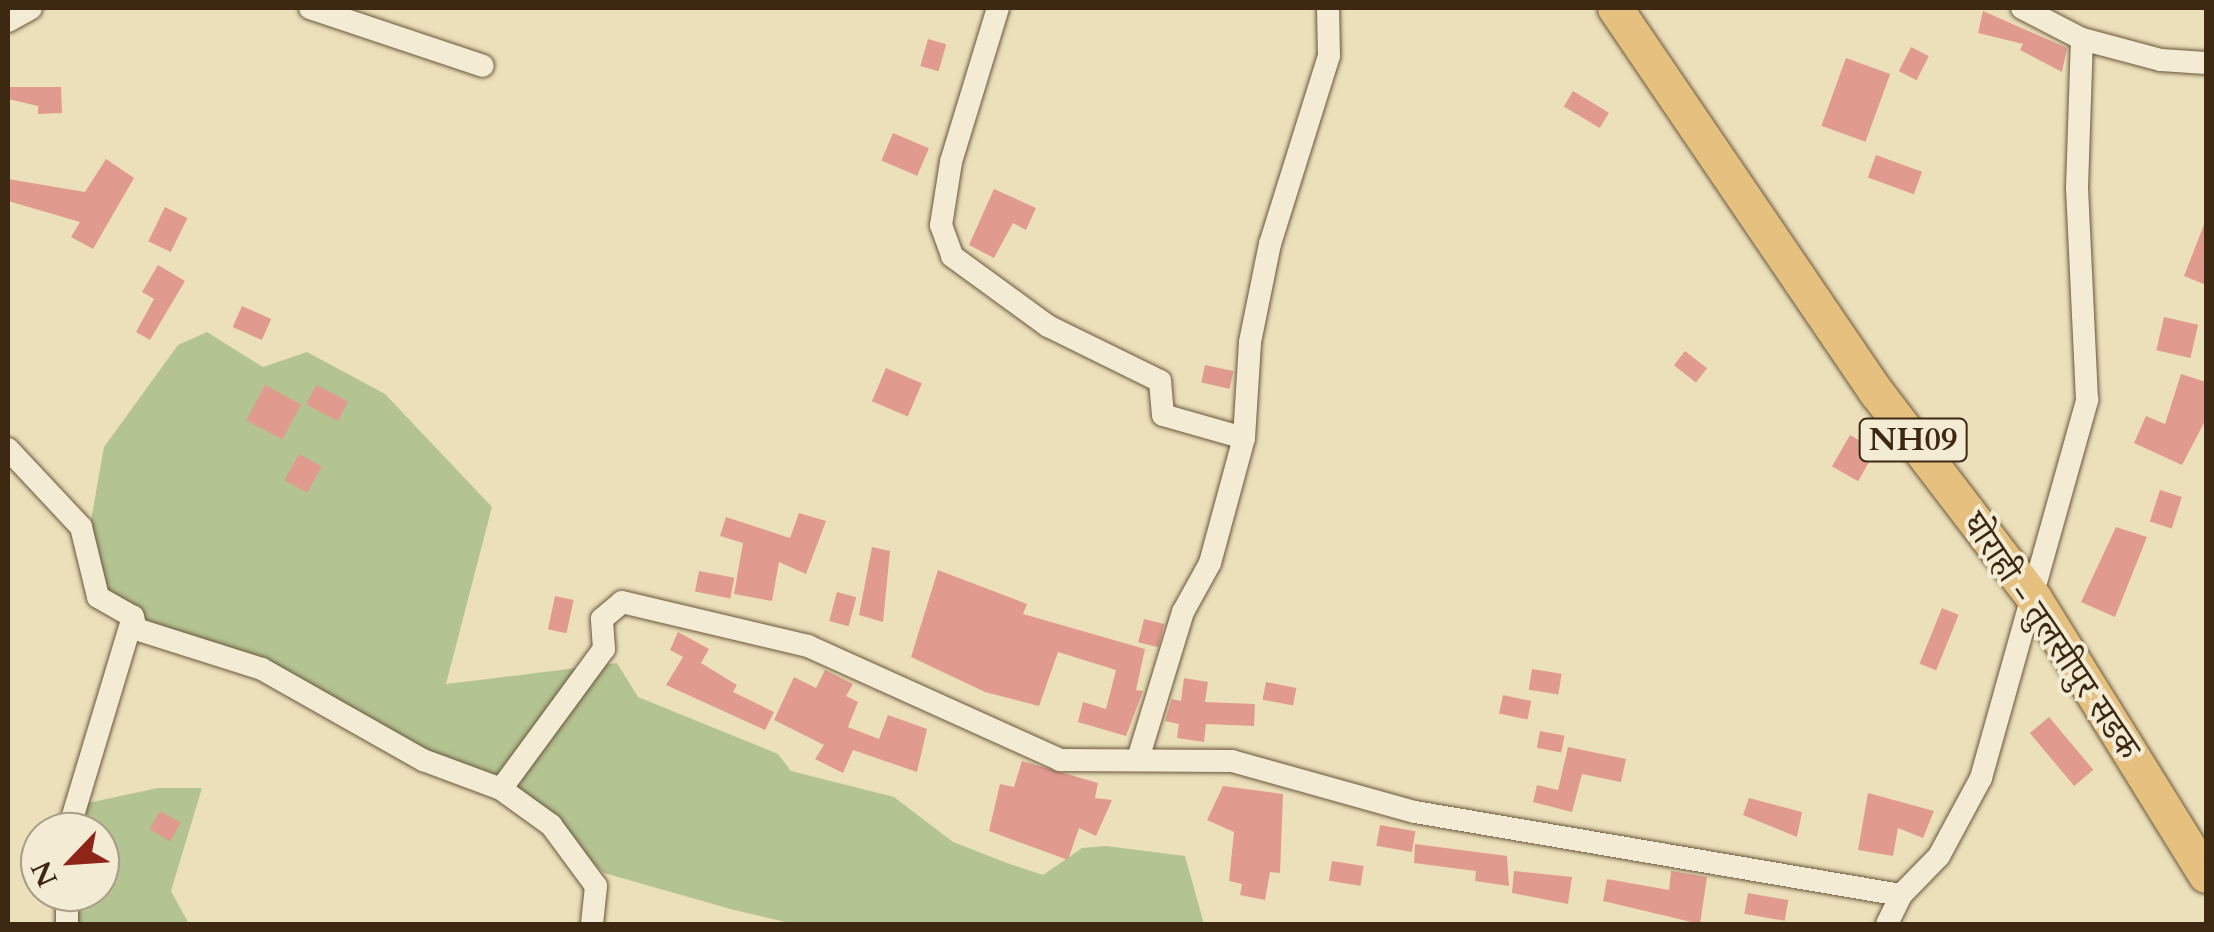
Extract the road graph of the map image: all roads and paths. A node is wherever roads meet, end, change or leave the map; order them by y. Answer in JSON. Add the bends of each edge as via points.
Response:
{"nodes":[{"id":1,"x":31,"y":8,"type":"edge"},
{"id":2,"x":310,"y":8,"type":"edge"},
{"id":3,"x":998,"y":8,"type":"edge"},
{"id":4,"x":1328,"y":8,"type":"edge"},
{"id":5,"x":1615,"y":8,"type":"edge"},
{"id":6,"x":2022,"y":8,"type":"edge"},
{"id":7,"x":8,"y":21,"type":"edge"},
{"id":8,"x":2082,"y":39,"type":"junction"},
{"id":9,"x":2206,"y":63,"type":"edge"},
{"id":10,"x":483,"y":66,"type":"dead end"},
{"id":11,"x":1244,"y":438,"type":"junction"},
{"id":12,"x":8,"y":449,"type":"edge"},
{"id":13,"x":2034,"y":598,"type":"junction"},
{"id":14,"x":133,"y":617,"type":"junction"},
{"id":15,"x":1138,"y":759,"type":"junction"},
{"id":16,"x":501,"y":789,"type":"junction"},
{"id":17,"x":74,"y":812,"type":"edge"},
{"id":18,"x":2206,"y":875,"type":"edge"},
{"id":19,"x":1901,"y":895,"type":"junction"},
{"id":20,"x":592,"y":924,"type":"edge"},
{"id":21,"x":1886,"y":924,"type":"edge"}],
"edges":[{"from":1,"to":7,"type":"street"},
{"from":2,"to":10,"type":"street"},
{"from":3,"to":11,"type":"street","via":[[951,162],[941,224],[952,256],[1048,326],[1160,381],[1163,416]]},
{"from":4,"to":11,"type":"street","via":[[1329,56],[1270,244],[1250,342]]},
{"from":5,"to":13,"type":"main road","name":"घोराही - तुलसीपुर सडक","number":"NH09","via":[[1877,393]]},
{"from":6,"to":8,"type":"street"},
{"from":8,"to":9,"type":"street","via":[[2160,60]]},
{"from":8,"to":13,"type":"street","via":[[2076,188],[2087,400]]},
{"from":11,"to":15,"type":"street","via":[[1210,562],[1183,612]]},
{"from":12,"to":14,"type":"street","via":[[81,528],[98,597]]},
{"from":13,"to":18,"type":"main road","name":"घोराही - तुलसीपुर सडक","number":"NH09"},
{"from":13,"to":19,"type":"street","via":[[1981,778],[1939,856]]},
{"from":14,"to":16,"type":"street","via":[[136,628],[262,670],[423,760]]},
{"from":14,"to":17,"type":"street"},
{"from":15,"to":16,"type":"street","via":[[1060,760],[808,646],[622,602],[602,619],[604,649]]},
{"from":15,"to":19,"type":"street","via":[[1232,762],[1415,812]]},
{"from":16,"to":20,"type":"street","via":[[552,825],[596,886]]},
{"from":19,"to":21,"type":"street"}]}
